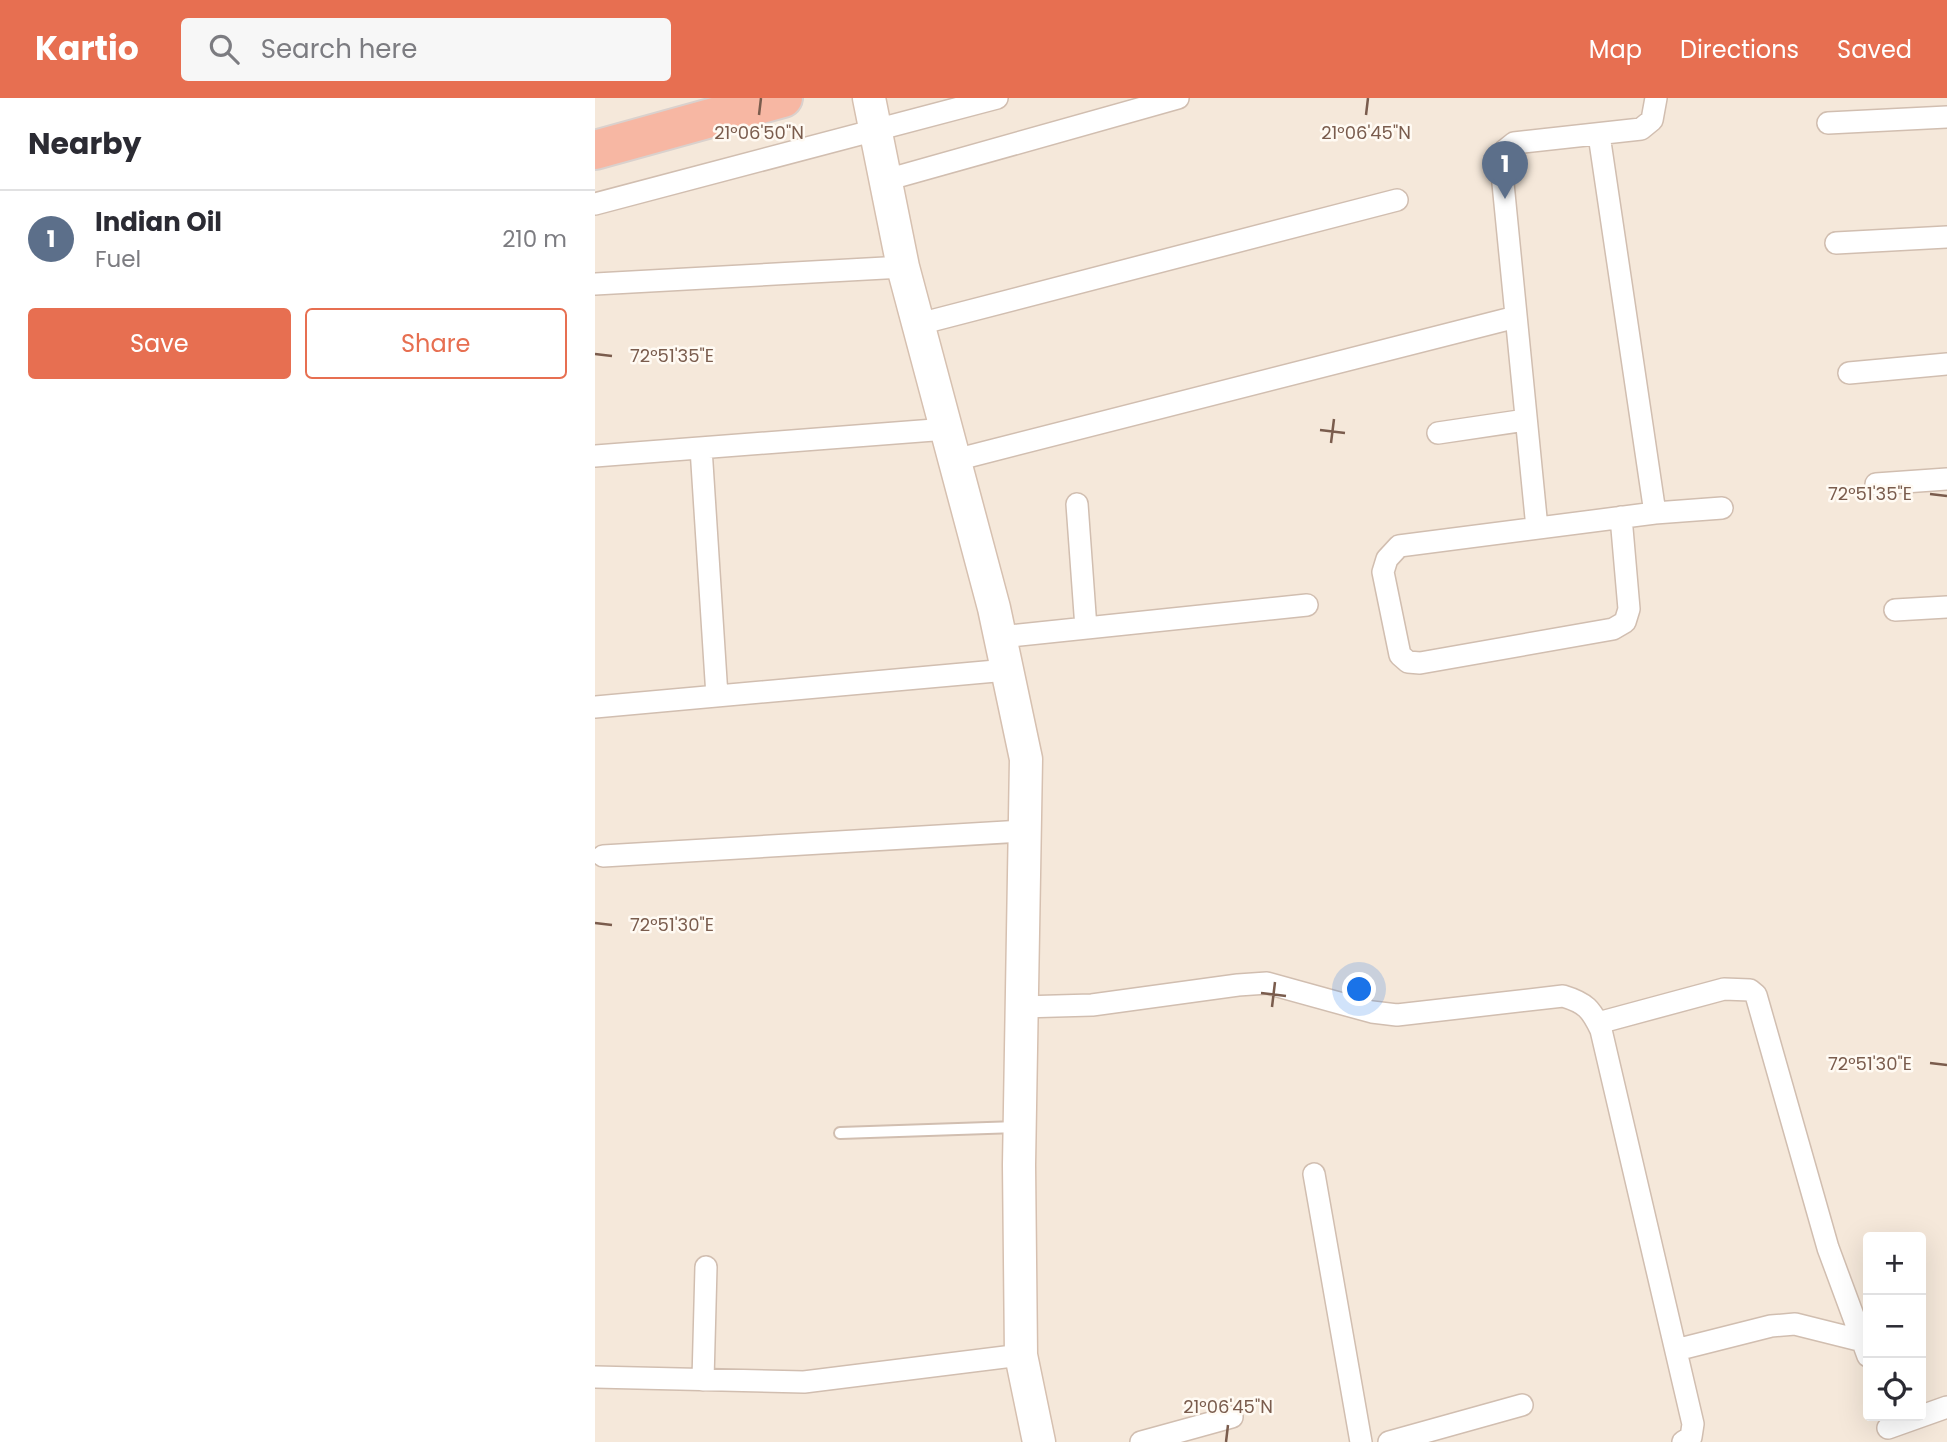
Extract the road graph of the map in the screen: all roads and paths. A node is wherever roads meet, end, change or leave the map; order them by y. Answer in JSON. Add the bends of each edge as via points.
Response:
{"nodes":[{"id":1,"x":783,"y":98,"type":"edge"},
{"id":2,"x":869,"y":98,"type":"edge"},
{"id":3,"x":997,"y":98,"type":"edge"},
{"id":4,"x":1178,"y":98,"type":"edge"},
{"id":5,"x":1656,"y":98,"type":"edge"},
{"id":6,"x":1947,"y":117,"type":"edge"},
{"id":7,"x":1828,"y":123,"type":"dead end"},
{"id":8,"x":875,"y":130,"type":"junction"},
{"id":9,"x":1599,"y":135,"type":"junction"},
{"id":10,"x":595,"y":150,"type":"edge"},
{"id":11,"x":886,"y":180,"type":"junction"},
{"id":12,"x":1398,"y":200,"type":"dead end"},
{"id":13,"x":595,"y":204,"type":"edge"},
{"id":14,"x":1947,"y":237,"type":"edge"},
{"id":15,"x":1836,"y":243,"type":"dead end"},
{"id":16,"x":903,"y":267,"type":"junction"},
{"id":17,"x":595,"y":284,"type":"edge"},
{"id":18,"x":1516,"y":317,"type":"junction"},
{"id":19,"x":919,"y":324,"type":"junction"},
{"id":20,"x":1947,"y":364,"type":"edge"},
{"id":21,"x":1849,"y":373,"type":"dead end"},
{"id":22,"x":1527,"y":420,"type":"junction"},
{"id":23,"x":947,"y":429,"type":"junction"},
{"id":24,"x":1438,"y":433,"type":"dead end"},
{"id":25,"x":701,"y":448,"type":"junction"},
{"id":26,"x":595,"y":456,"type":"edge"},
{"id":27,"x":955,"y":460,"type":"junction"},
{"id":28,"x":1947,"y":479,"type":"edge"},
{"id":29,"x":1876,"y":484,"type":"dead end"},
{"id":30,"x":1077,"y":504,"type":"dead end"},
{"id":31,"x":1722,"y":508,"type":"dead end"},
{"id":32,"x":1655,"y":513,"type":"junction"},
{"id":33,"x":1621,"y":517,"type":"junction"},
{"id":34,"x":1537,"y":528,"type":"junction"},
{"id":35,"x":1307,"y":605,"type":"dead end"},
{"id":36,"x":1947,"y":607,"type":"edge"},
{"id":37,"x":1895,"y":610,"type":"dead end"},
{"id":38,"x":1086,"y":628,"type":"junction"},
{"id":39,"x":1000,"y":637,"type":"junction"},
{"id":40,"x":1007,"y":670,"type":"junction"},
{"id":41,"x":717,"y":696,"type":"junction"},
{"id":42,"x":595,"y":707,"type":"edge"},
{"id":43,"x":1024,"y":831,"type":"junction"},
{"id":44,"x":603,"y":856,"type":"dead end"},
{"id":45,"x":1021,"y":1007,"type":"junction"},
{"id":46,"x":1598,"y":1023,"type":"junction"},
{"id":47,"x":1020,"y":1127,"type":"junction"},
{"id":48,"x":840,"y":1133,"type":"dead end"},
{"id":49,"x":1314,"y":1174,"type":"dead end"},
{"id":50,"x":706,"y":1267,"type":"dead end"},
{"id":51,"x":1863,"y":1341,"type":"edge"},
{"id":52,"x":1863,"y":1348,"type":"edge"},
{"id":53,"x":1676,"y":1350,"type":"junction"},
{"id":54,"x":1021,"y":1355,"type":"junction"},
{"id":55,"x":595,"y":1377,"type":"edge"},
{"id":56,"x":703,"y":1380,"type":"junction"},
{"id":57,"x":1522,"y":1405,"type":"dead end"},
{"id":58,"x":1947,"y":1408,"type":"edge"},
{"id":59,"x":1232,"y":1418,"type":"dead end"},
{"id":60,"x":1889,"y":1429,"type":"edge"},
{"id":61,"x":1039,"y":1442,"type":"edge"},
{"id":62,"x":1141,"y":1442,"type":"edge"},
{"id":63,"x":1361,"y":1442,"type":"edge"},
{"id":64,"x":1389,"y":1442,"type":"edge"},
{"id":65,"x":1683,"y":1442,"type":"edge"}],
"edges":[{"from":1,"to":10,"type":"highway"},
{"from":2,"to":8,"type":"street"},
{"from":3,"to":8,"type":"street"},
{"from":4,"to":11,"type":"street"},
{"from":5,"to":9,"type":"street","via":[[1652,120],[1641,129]]},
{"from":6,"to":7,"type":"street"},
{"from":8,"to":11,"type":"street"},
{"from":8,"to":13,"type":"street"},
{"from":9,"to":18,"type":"street","via":[[1514,143],[1504,151],[1501,163]]},
{"from":9,"to":32,"type":"street"},
{"from":11,"to":16,"type":"street"},
{"from":12,"to":19,"type":"street"},
{"from":14,"to":15,"type":"street"},
{"from":16,"to":17,"type":"street"},
{"from":16,"to":19,"type":"street"},
{"from":18,"to":22,"type":"street"},
{"from":18,"to":27,"type":"street"},
{"from":19,"to":23,"type":"street"},
{"from":20,"to":21,"type":"street"},
{"from":22,"to":24,"type":"street"},
{"from":22,"to":34,"type":"street"},
{"from":23,"to":25,"type":"street"},
{"from":23,"to":27,"type":"street"},
{"from":25,"to":26,"type":"street"},
{"from":25,"to":41,"type":"street"},
{"from":27,"to":39,"type":"street"},
{"from":28,"to":29,"type":"street"},
{"from":30,"to":38,"type":"street"},
{"from":31,"to":32,"type":"street"},
{"from":32,"to":33,"type":"street"},
{"from":33,"to":34,"type":"street"},
{"from":33,"to":34,"type":"street","via":[[1629,609],[1625,622],[1613,629],[1420,663],[1408,662],[1400,655],[1383,572],[1387,558],[1399,546]]},
{"from":35,"to":38,"type":"street"},
{"from":36,"to":37,"type":"street"},
{"from":38,"to":39,"type":"street"},
{"from":39,"to":40,"type":"street"},
{"from":40,"to":41,"type":"street"},
{"from":40,"to":43,"type":"street","via":[[1025,759]]},
{"from":41,"to":42,"type":"street"},
{"from":43,"to":44,"type":"street"},
{"from":43,"to":45,"type":"street"},
{"from":45,"to":46,"type":"street","via":[[1066,1008],[1267,983],[1397,1015],[1563,996],[1581,1002]]},
{"from":45,"to":47,"type":"street"},
{"from":46,"to":51,"type":"street","via":[[1724,989],[1750,990],[1756,995],[1828,1248]]},
{"from":46,"to":53,"type":"street"},
{"from":47,"to":48,"type":"lane"},
{"from":47,"to":54,"type":"street"},
{"from":49,"to":63,"type":"street"},
{"from":50,"to":56,"type":"street"},
{"from":52,"to":53,"type":"street","via":[[1795,1324]]},
{"from":53,"to":65,"type":"street","via":[[1693,1424],[1691,1437]]},
{"from":54,"to":56,"type":"street","via":[[804,1382]]},
{"from":54,"to":61,"type":"street"},
{"from":55,"to":56,"type":"street"},
{"from":57,"to":64,"type":"street"},
{"from":58,"to":60,"type":"street"},
{"from":59,"to":62,"type":"street"}]}
